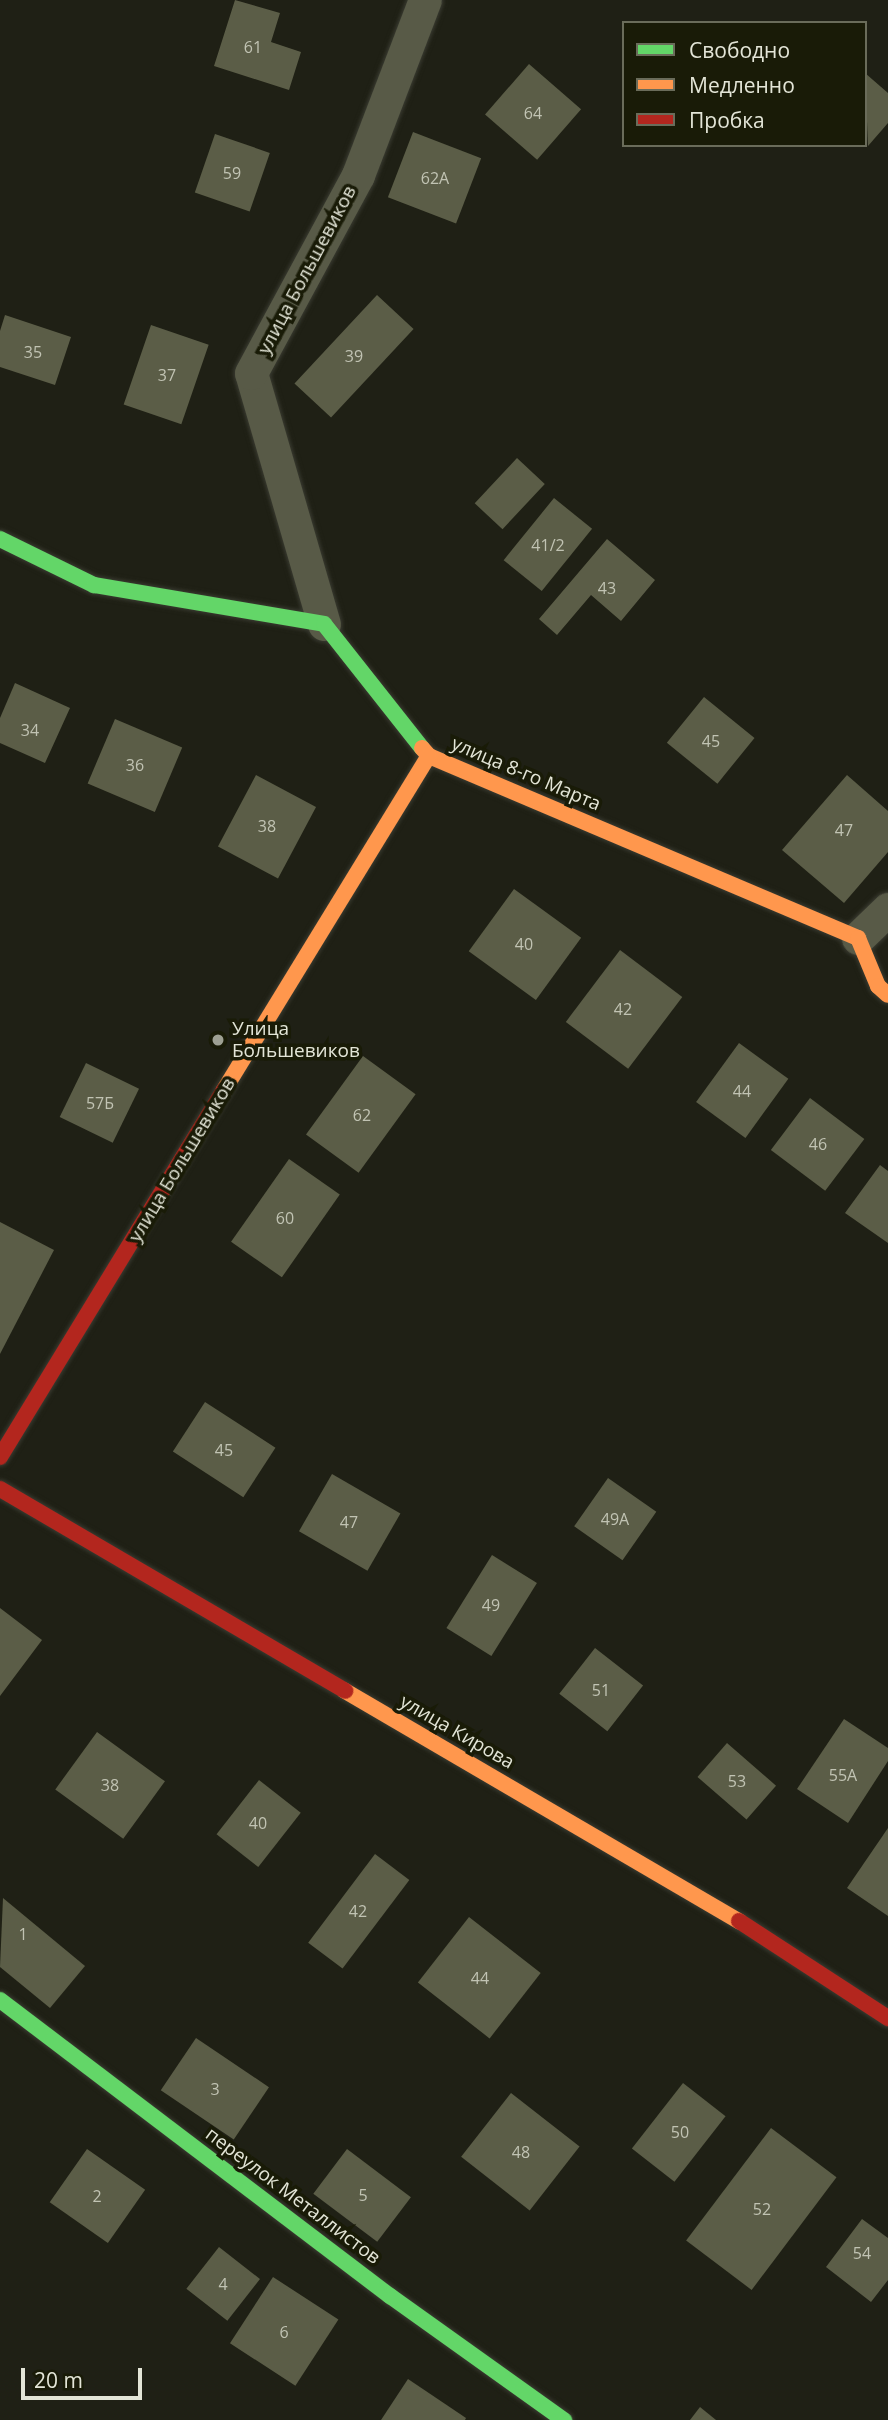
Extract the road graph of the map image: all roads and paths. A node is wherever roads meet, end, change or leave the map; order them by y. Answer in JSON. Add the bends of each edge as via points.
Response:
{"nodes":[{"id":1,"x":425,"y":0,"type":"edge"},
{"id":2,"x":0,"y":539,"type":"edge"},
{"id":3,"x":324,"y":624,"type":"junction"},
{"id":4,"x":429,"y":756,"type":"junction"},
{"id":5,"x":888,"y":909,"type":"edge"},
{"id":6,"x":858,"y":938,"type":"junction"},
{"id":7,"x":888,"y":995,"type":"edge"},
{"id":8,"x":0,"y":1457,"type":"edge"},
{"id":9,"x":0,"y":1489,"type":"edge"},
{"id":10,"x":0,"y":2000,"type":"edge"},
{"id":11,"x":888,"y":2018,"type":"edge"},
{"id":12,"x":564,"y":2420,"type":"edge"}],
"edges":[{"from":1,"to":3,"type":"street","name":"улица Большевиков","via":[[358,175],[251,373]]},
{"from":2,"to":3,"type":"street","via":[[94,585]]},
{"from":3,"to":4,"type":"street","name":"улица 8-го Марта"},
{"from":4,"to":6,"type":"street","name":"улица 8-го Марта"},
{"from":4,"to":8,"type":"street","name":"улица Большевиков"},
{"from":5,"to":6,"type":"street"},
{"from":6,"to":7,"type":"street","via":[[878,986]]},
{"from":9,"to":11,"type":"street","name":"улица Кирова","via":[[752,1929]]},
{"from":10,"to":12,"type":"street","name":"переулок Металлистов","via":[[390,2296]]}]}
